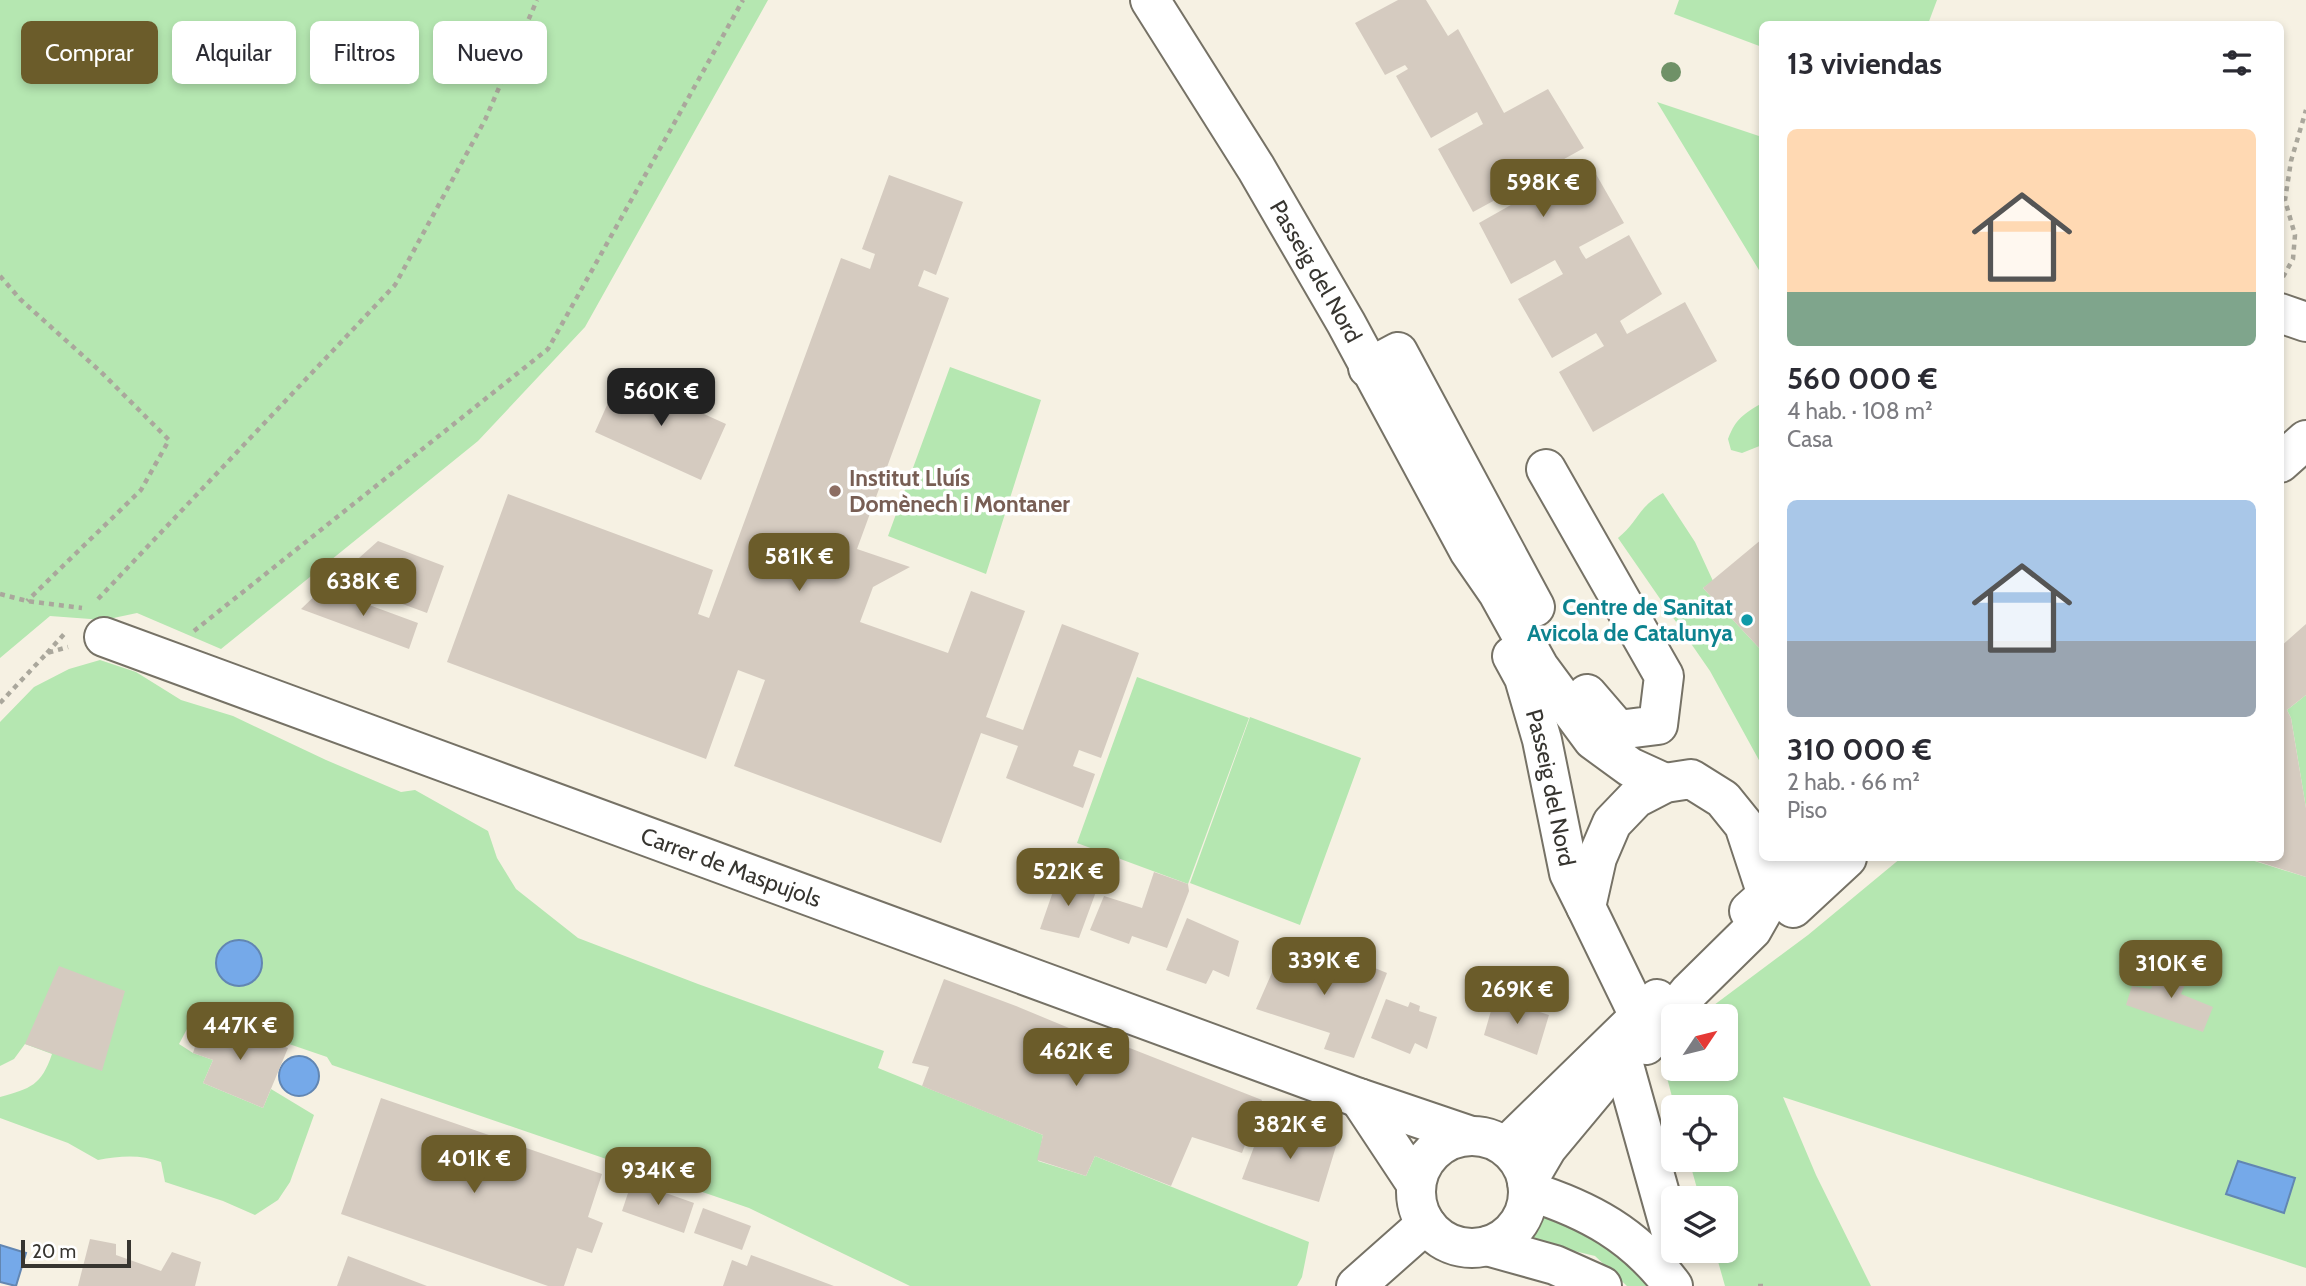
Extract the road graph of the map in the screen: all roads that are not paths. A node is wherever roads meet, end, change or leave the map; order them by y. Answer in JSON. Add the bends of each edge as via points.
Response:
{"nodes":[{"id":1,"x":1150,"y":0,"type":"edge"},
{"id":2,"x":2284,"y":314,"type":"edge"},
{"id":3,"x":2306,"y":322,"type":"edge"},
{"id":4,"x":1368,"y":368,"type":"junction"},
{"id":5,"x":2306,"y":440,"type":"edge"},
{"id":6,"x":2284,"y":459,"type":"edge"},
{"id":7,"x":1546,"y":469,"type":"dead end"},
{"id":8,"x":1469,"y":551,"type":"junction"},
{"id":9,"x":85,"y":627,"type":"road end"},
{"id":10,"x":1665,"y":783,"type":"junction"},
{"id":11,"x":1753,"y":826,"type":"edge"},
{"id":12,"x":1759,"y":856,"type":"edge"},
{"id":13,"x":1760,"y":861,"type":"edge"},
{"id":14,"x":1805,"y":861,"type":"edge"},
{"id":15,"x":1844,"y":861,"type":"edge"},
{"id":16,"x":1767,"y":895,"type":"junction"},
{"id":17,"x":1586,"y":907,"type":"junction"},
{"id":18,"x":1652,"y":1032,"type":"edge"},
{"id":19,"x":1359,"y":1098,"type":"junction"},
{"id":20,"x":1468,"y":1135,"type":"junction"},
{"id":21,"x":1506,"y":1146,"type":"junction"},
{"id":22,"x":1416,"y":1184,"type":"junction"},
{"id":23,"x":1668,"y":1186,"type":"edge"},
{"id":24,"x":1528,"y":1187,"type":"junction"},
{"id":25,"x":1426,"y":1224,"type":"junction"},
{"id":26,"x":1487,"y":1247,"type":"junction"},
{"id":27,"x":1679,"y":1263,"type":"edge"},
{"id":28,"x":1356,"y":1286,"type":"edge"},
{"id":29,"x":1602,"y":1286,"type":"edge"},
{"id":30,"x":1674,"y":1286,"type":"edge"},
{"id":31,"x":1686,"y":1286,"type":"edge"}],
"edges":[{"from":1,"to":4,"type":"street","name":"Passeig del Nord","via":[[1256,168]]},
{"from":2,"to":3,"type":"street"},
{"from":4,"to":7,"type":"street","via":[[1398,352],[1572,677],[1618,730],[1658,725],[1664,677]]},
{"from":4,"to":8,"type":"street","name":"Passeig del Nord"},
{"from":5,"to":6,"type":"street"},
{"from":8,"to":10,"type":"street","name":"Passeig del Nord","via":[[1539,667],[1593,740]]},
{"from":8,"to":17,"type":"street","name":"Passeig del Nord","via":[[1499,632],[1524,678],[1542,740],[1569,873]]},
{"from":9,"to":19,"type":"street","name":"Carrer de Maspujols"},
{"from":10,"to":11,"type":"street","via":[[1691,779]]},
{"from":10,"to":17,"type":"street","via":[[1636,798],[1612,823],[1597,858]]},
{"from":11,"to":12,"type":"street"},
{"from":13,"to":16,"type":"street"},
{"from":14,"to":16,"type":"street"},
{"from":15,"to":18,"type":"street"},
{"from":16,"to":18,"type":"street","via":[[1752,930]]},
{"from":17,"to":18,"type":"street","name":"Passeig del Nord"},
{"from":18,"to":21,"type":"street"},
{"from":18,"to":23,"type":"street"},
{"from":18,"to":24,"type":"street","via":[[1547,1148]]},
{"from":19,"to":20,"type":"street","name":"Carrer de Maspujols"},
{"from":19,"to":22,"type":"street"},
{"from":20,"to":21,"type":"street","via":[[1488,1137]]},
{"from":20,"to":22,"type":"street","via":[[1434,1150]]},
{"from":21,"to":24,"type":"street","via":[[1522,1165]]},
{"from":22,"to":25,"type":"street","via":[[1417,1203]]},
{"from":24,"to":26,"type":"street","via":[[1528,1204],[1518,1225]]},
{"from":24,"to":30,"type":"street","via":[[1590,1215],[1633,1242]]},
{"from":25,"to":26,"type":"street","via":[[1451,1244]]},
{"from":25,"to":28,"type":"street"},
{"from":26,"to":29,"type":"street","via":[[1555,1265]]},
{"from":27,"to":31,"type":"street"}]}
